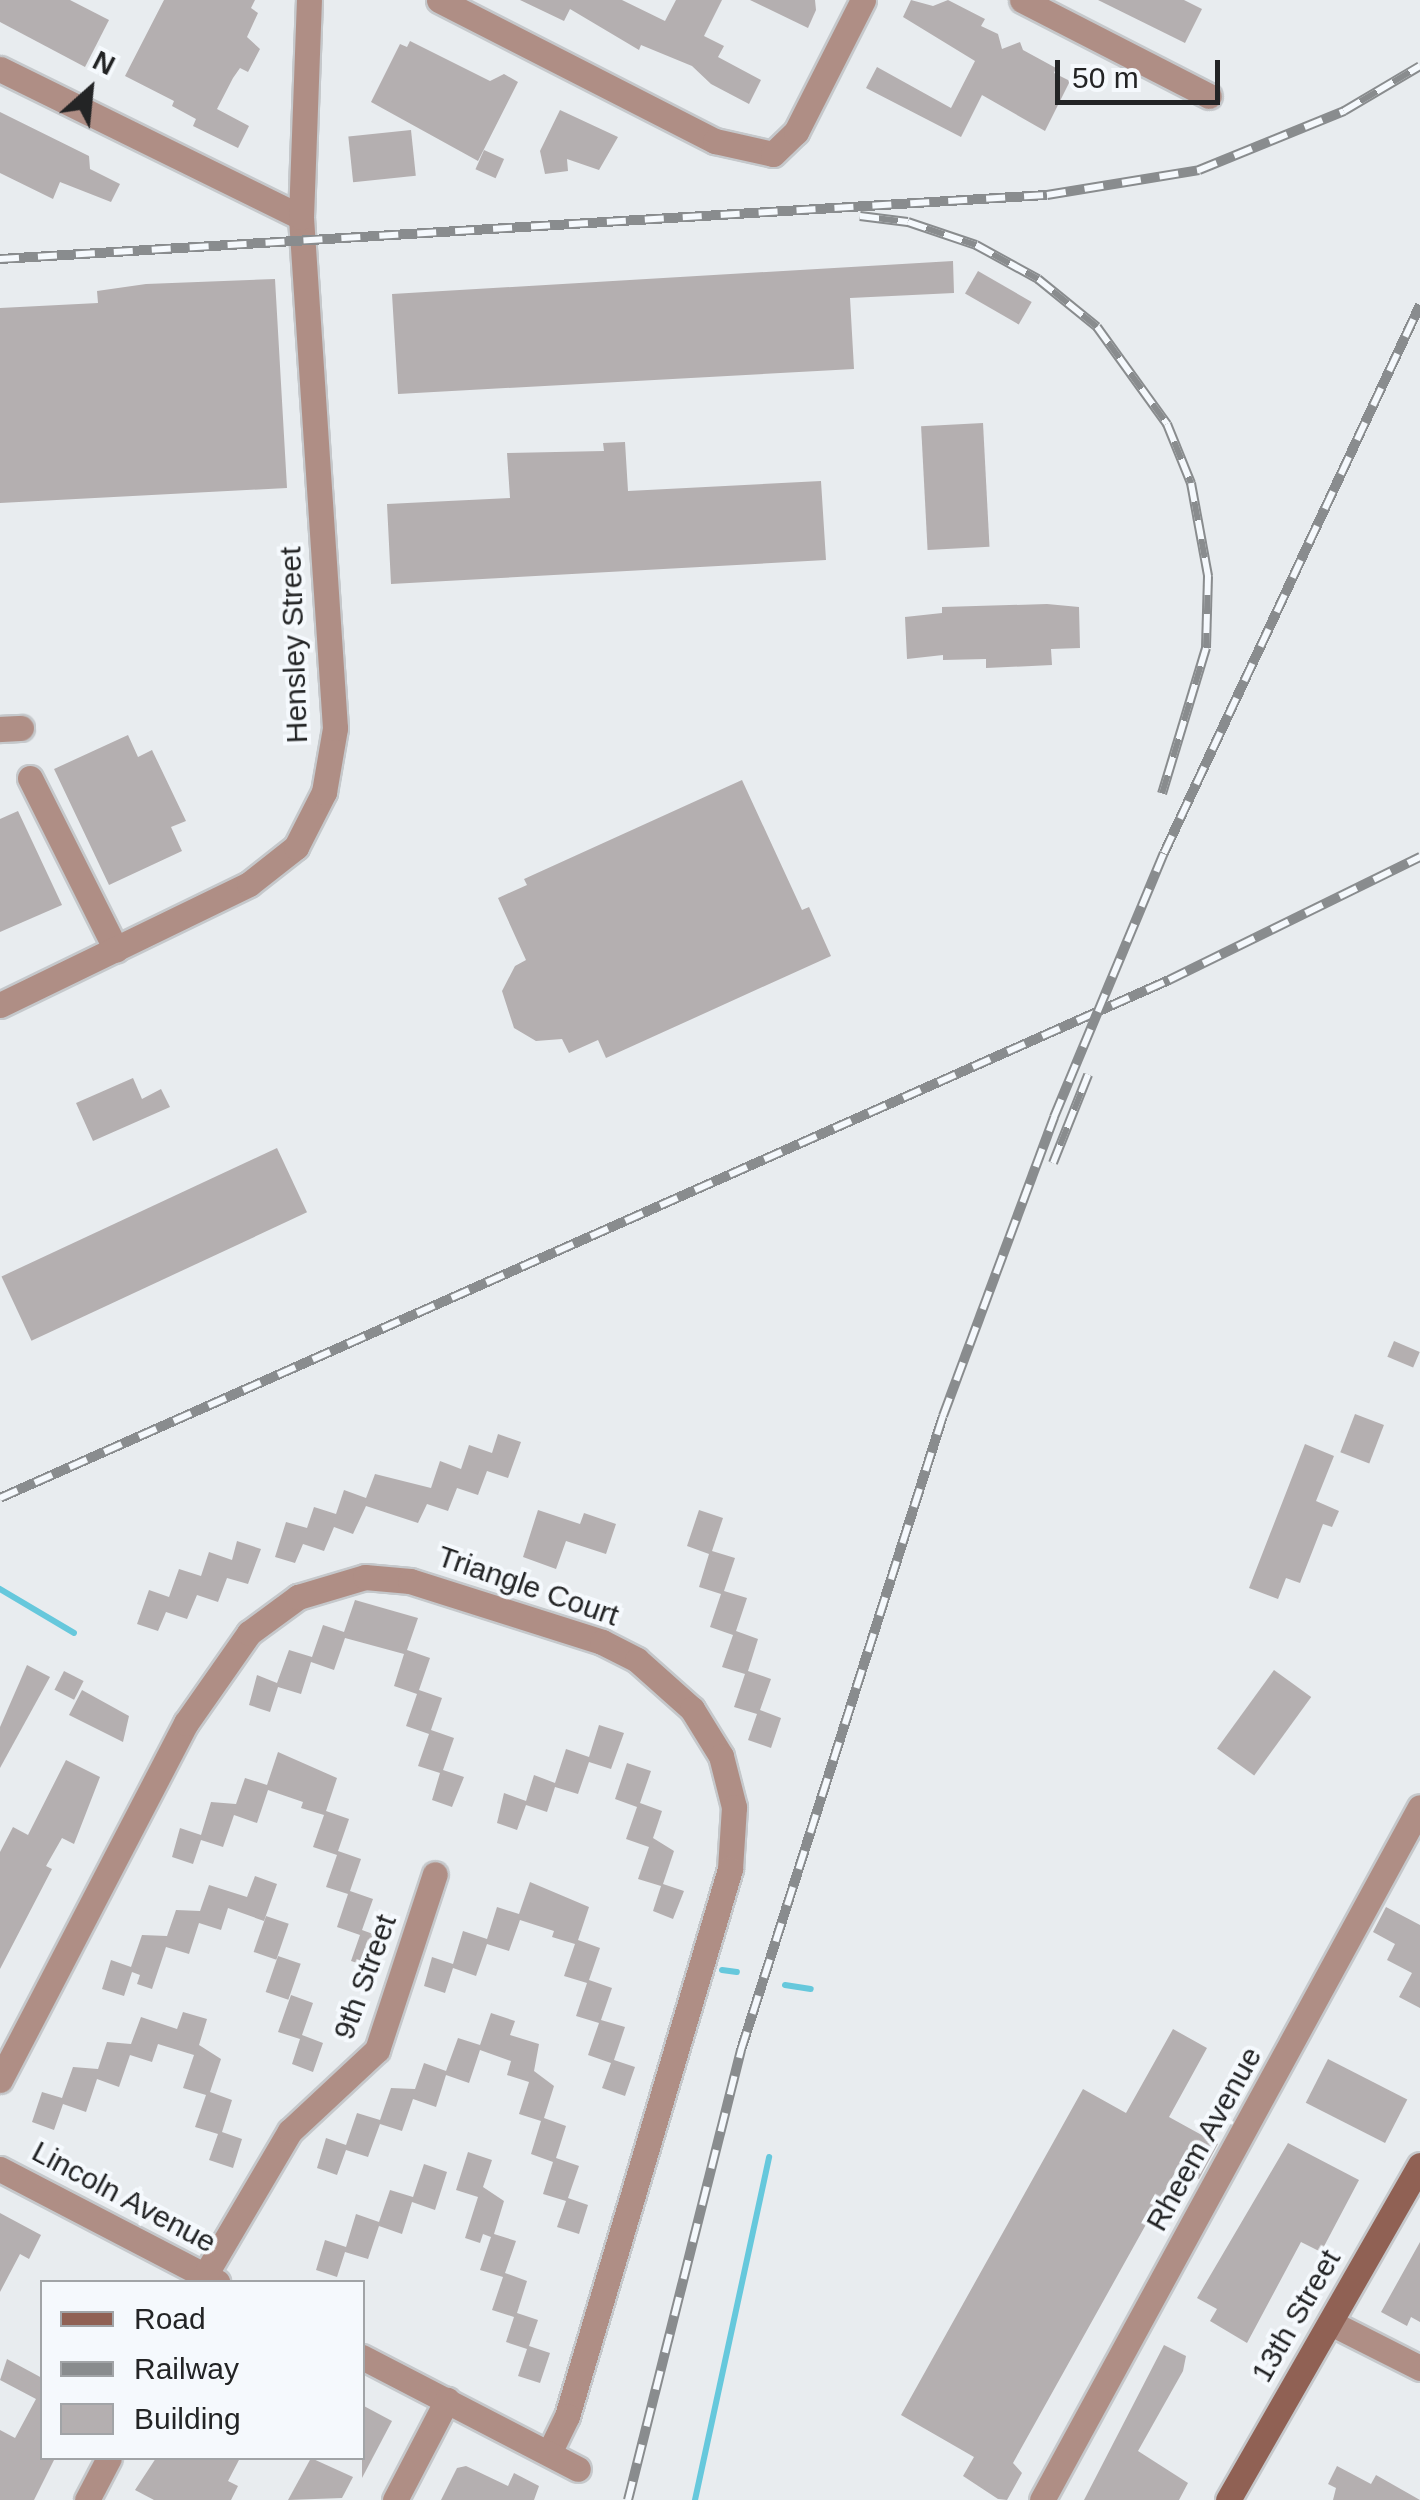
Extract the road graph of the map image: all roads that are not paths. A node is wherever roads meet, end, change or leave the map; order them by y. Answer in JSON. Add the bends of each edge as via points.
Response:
{"nodes":[{"id":1,"x":309,"y":0,"type":"edge"},
{"id":2,"x":440,"y":0,"type":"edge"},
{"id":3,"x":863,"y":0,"type":"edge"},
{"id":4,"x":1022,"y":0,"type":"edge"},
{"id":5,"x":0,"y":69,"type":"edge"},
{"id":6,"x":1209,"y":96,"type":"dead end"},
{"id":7,"x":301,"y":216,"type":"junction"},
{"id":8,"x":30,"y":778,"type":"dead end"},
{"id":9,"x":116,"y":950,"type":"junction"},
{"id":10,"x":0,"y":1006,"type":"edge"},
{"id":11,"x":1420,"y":1807,"type":"edge"},
{"id":12,"x":434,"y":1874,"type":"dead end"},
{"id":13,"x":0,"y":2080,"type":"edge"},
{"id":14,"x":1420,"y":2164,"type":"edge"},
{"id":15,"x":0,"y":2169,"type":"edge"},
{"id":16,"x":208,"y":2280,"type":"edge"},
{"id":17,"x":1331,"y":2323,"type":"junction"},
{"id":18,"x":365,"y":2358,"type":"edge"},
{"id":19,"x":1420,"y":2368,"type":"edge"},
{"id":20,"x":448,"y":2400,"type":"junction"},
{"id":21,"x":549,"y":2454,"type":"junction"},
{"id":22,"x":109,"y":2460,"type":"edge"},
{"id":23,"x":578,"y":2469,"type":"dead end"},
{"id":24,"x":87,"y":2500,"type":"edge"},
{"id":25,"x":395,"y":2500,"type":"edge"},
{"id":26,"x":1042,"y":2500,"type":"edge"},
{"id":27,"x":1228,"y":2500,"type":"edge"}],
"edges":[{"from":1,"to":7,"type":"street","name":"Hensley Street"},
{"from":2,"to":3,"type":"street","via":[[716,141],[774,154],[796,132]]},
{"from":4,"to":6,"type":"street"},
{"from":5,"to":7,"type":"street"},
{"from":7,"to":9,"type":"street","name":"Hensley Street","via":[[335,728],[324,792],[296,847],[249,884]]},
{"from":8,"to":9,"type":"street"},
{"from":9,"to":10,"type":"street","name":"Hensley Street"},
{"from":11,"to":26,"type":"street","name":"Rheem Avenue"},
{"from":12,"to":16,"type":"street","name":"9th Street","via":[[376,2050],[290,2131]]},
{"from":13,"to":21,"type":"street","name":"Triangle Court","via":[[186,1723],[249,1633],[298,1597],[365,1577],[410,1580],[602,1642],[637,1660],[692,1709],[721,1756],[734,1807],[730,1868],[618,2254]]},
{"from":14,"to":17,"type":"main road","name":"13th Street"},
{"from":15,"to":16,"type":"street","name":"Lincoln Avenue"},
{"from":17,"to":19,"type":"street"},
{"from":17,"to":27,"type":"main road","name":"13th Street"},
{"from":18,"to":20,"type":"street"},
{"from":20,"to":21,"type":"street"},
{"from":20,"to":25,"type":"street"},
{"from":21,"to":23,"type":"street"},
{"from":22,"to":24,"type":"street"}]}
